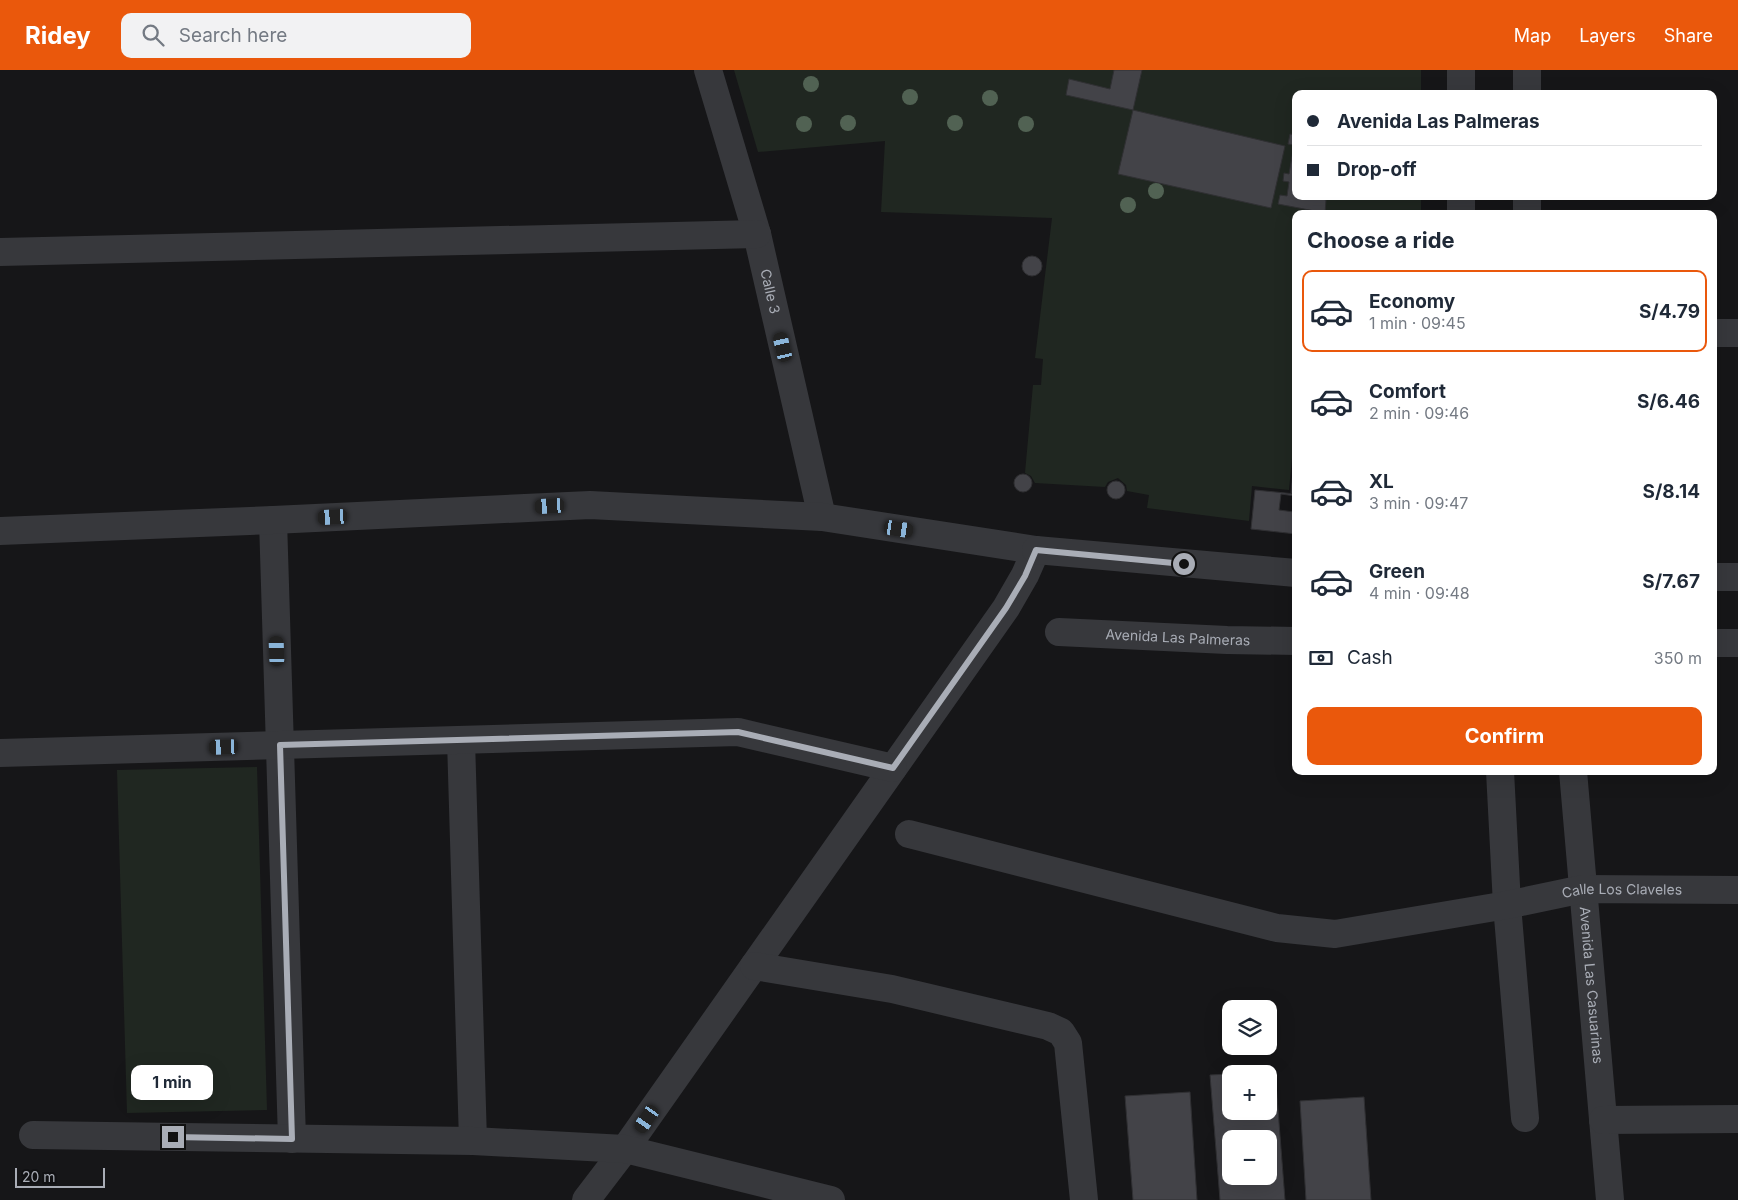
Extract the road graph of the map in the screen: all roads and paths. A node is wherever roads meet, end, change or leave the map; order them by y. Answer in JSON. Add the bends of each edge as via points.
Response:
{"nodes":[{"id":1,"x":708,"y":70,"type":"edge"},
{"id":2,"x":1461,"y":70,"type":"edge"},
{"id":3,"x":1527,"y":70,"type":"edge"},
{"id":4,"x":1461,"y":90,"type":"edge"},
{"id":5,"x":1527,"y":90,"type":"edge"},
{"id":6,"x":757,"y":234,"type":"junction"},
{"id":7,"x":0,"y":252,"type":"edge"},
{"id":8,"x":1717,"y":333,"type":"edge"},
{"id":9,"x":1738,"y":333,"type":"edge"},
{"id":10,"x":822,"y":517,"type":"junction"},
{"id":11,"x":273,"y":520,"type":"junction"},
{"id":12,"x":0,"y":531,"type":"edge"},
{"id":13,"x":1036,"y":550,"type":"junction"},
{"id":14,"x":1292,"y":573,"type":"edge"},
{"id":15,"x":1717,"y":577,"type":"edge"},
{"id":16,"x":1738,"y":577,"type":"edge"},
{"id":17,"x":1059,"y":632,"type":"dead end"},
{"id":18,"x":1292,"y":641,"type":"edge"},
{"id":19,"x":1717,"y":643,"type":"edge"},
{"id":20,"x":1738,"y":643,"type":"edge"},
{"id":21,"x":461,"y":740,"type":"junction"},
{"id":22,"x":280,"y":745,"type":"junction"},
{"id":23,"x":0,"y":753,"type":"edge"},
{"id":24,"x":893,"y":768,"type":"junction"},
{"id":25,"x":1500,"y":775,"type":"edge"},
{"id":26,"x":1573,"y":775,"type":"edge"},
{"id":27,"x":909,"y":834,"type":"dead end"},
{"id":28,"x":1583,"y":889,"type":"junction"},
{"id":29,"x":1738,"y":890,"type":"edge"},
{"id":30,"x":1507,"y":904,"type":"junction"},
{"id":31,"x":754,"y":966,"type":"junction"},
{"id":32,"x":1525,"y":1118,"type":"dead end"},
{"id":33,"x":1738,"y":1119,"type":"edge"},
{"id":34,"x":1603,"y":1120,"type":"junction"},
{"id":35,"x":33,"y":1136,"type":"dead end"},
{"id":36,"x":292,"y":1139,"type":"junction"},
{"id":37,"x":473,"y":1141,"type":"junction"},
{"id":38,"x":625,"y":1149,"type":"junction"},
{"id":39,"x":586,"y":1200,"type":"edge"},
{"id":40,"x":831,"y":1200,"type":"edge"},
{"id":41,"x":1084,"y":1200,"type":"edge"},
{"id":42,"x":1610,"y":1200,"type":"edge"}],
"edges":[{"from":1,"to":6,"type":"street","name":"Calle 3"},
{"from":2,"to":4,"type":"street"},
{"from":3,"to":5,"type":"street"},
{"from":6,"to":7,"type":"street"},
{"from":6,"to":10,"type":"street","name":"Calle 3"},
{"from":8,"to":9,"type":"street"},
{"from":10,"to":11,"type":"street","via":[[590,505]]},
{"from":10,"to":13,"type":"street"},
{"from":11,"to":12,"type":"street"},
{"from":11,"to":22,"type":"street"},
{"from":13,"to":14,"type":"street"},
{"from":13,"to":24,"type":"street","via":[[1006,608]]},
{"from":15,"to":16,"type":"street"},
{"from":17,"to":18,"type":"street","name":"Avenida Las Palmeras"},
{"from":19,"to":20,"type":"street"},
{"from":21,"to":22,"type":"street"},
{"from":21,"to":24,"type":"street","via":[[738,732]]},
{"from":21,"to":37,"type":"street"},
{"from":22,"to":23,"type":"street"},
{"from":22,"to":36,"type":"street"},
{"from":24,"to":31,"type":"street"},
{"from":25,"to":30,"type":"street"},
{"from":26,"to":28,"type":"street","name":"Avenida Las Casuarinas"},
{"from":27,"to":30,"type":"street","name":"Calle Los Claveles","via":[[1277,928],[1334,934]]},
{"from":28,"to":29,"type":"street","name":"Calle Los Claveles"},
{"from":28,"to":30,"type":"street","name":"Calle Los Claveles"},
{"from":28,"to":34,"type":"street","name":"Avenida Las Casuarinas"},
{"from":30,"to":32,"type":"street"},
{"from":31,"to":38,"type":"street"},
{"from":31,"to":41,"type":"street","via":[[892,989],[1048,1026],[1061,1032],[1068,1044]]},
{"from":33,"to":34,"type":"street"},
{"from":34,"to":42,"type":"street","name":"Avenida Las Casuarinas"},
{"from":35,"to":36,"type":"street"},
{"from":36,"to":37,"type":"street"},
{"from":37,"to":38,"type":"street"},
{"from":38,"to":39,"type":"street"},
{"from":38,"to":40,"type":"street"}]}
